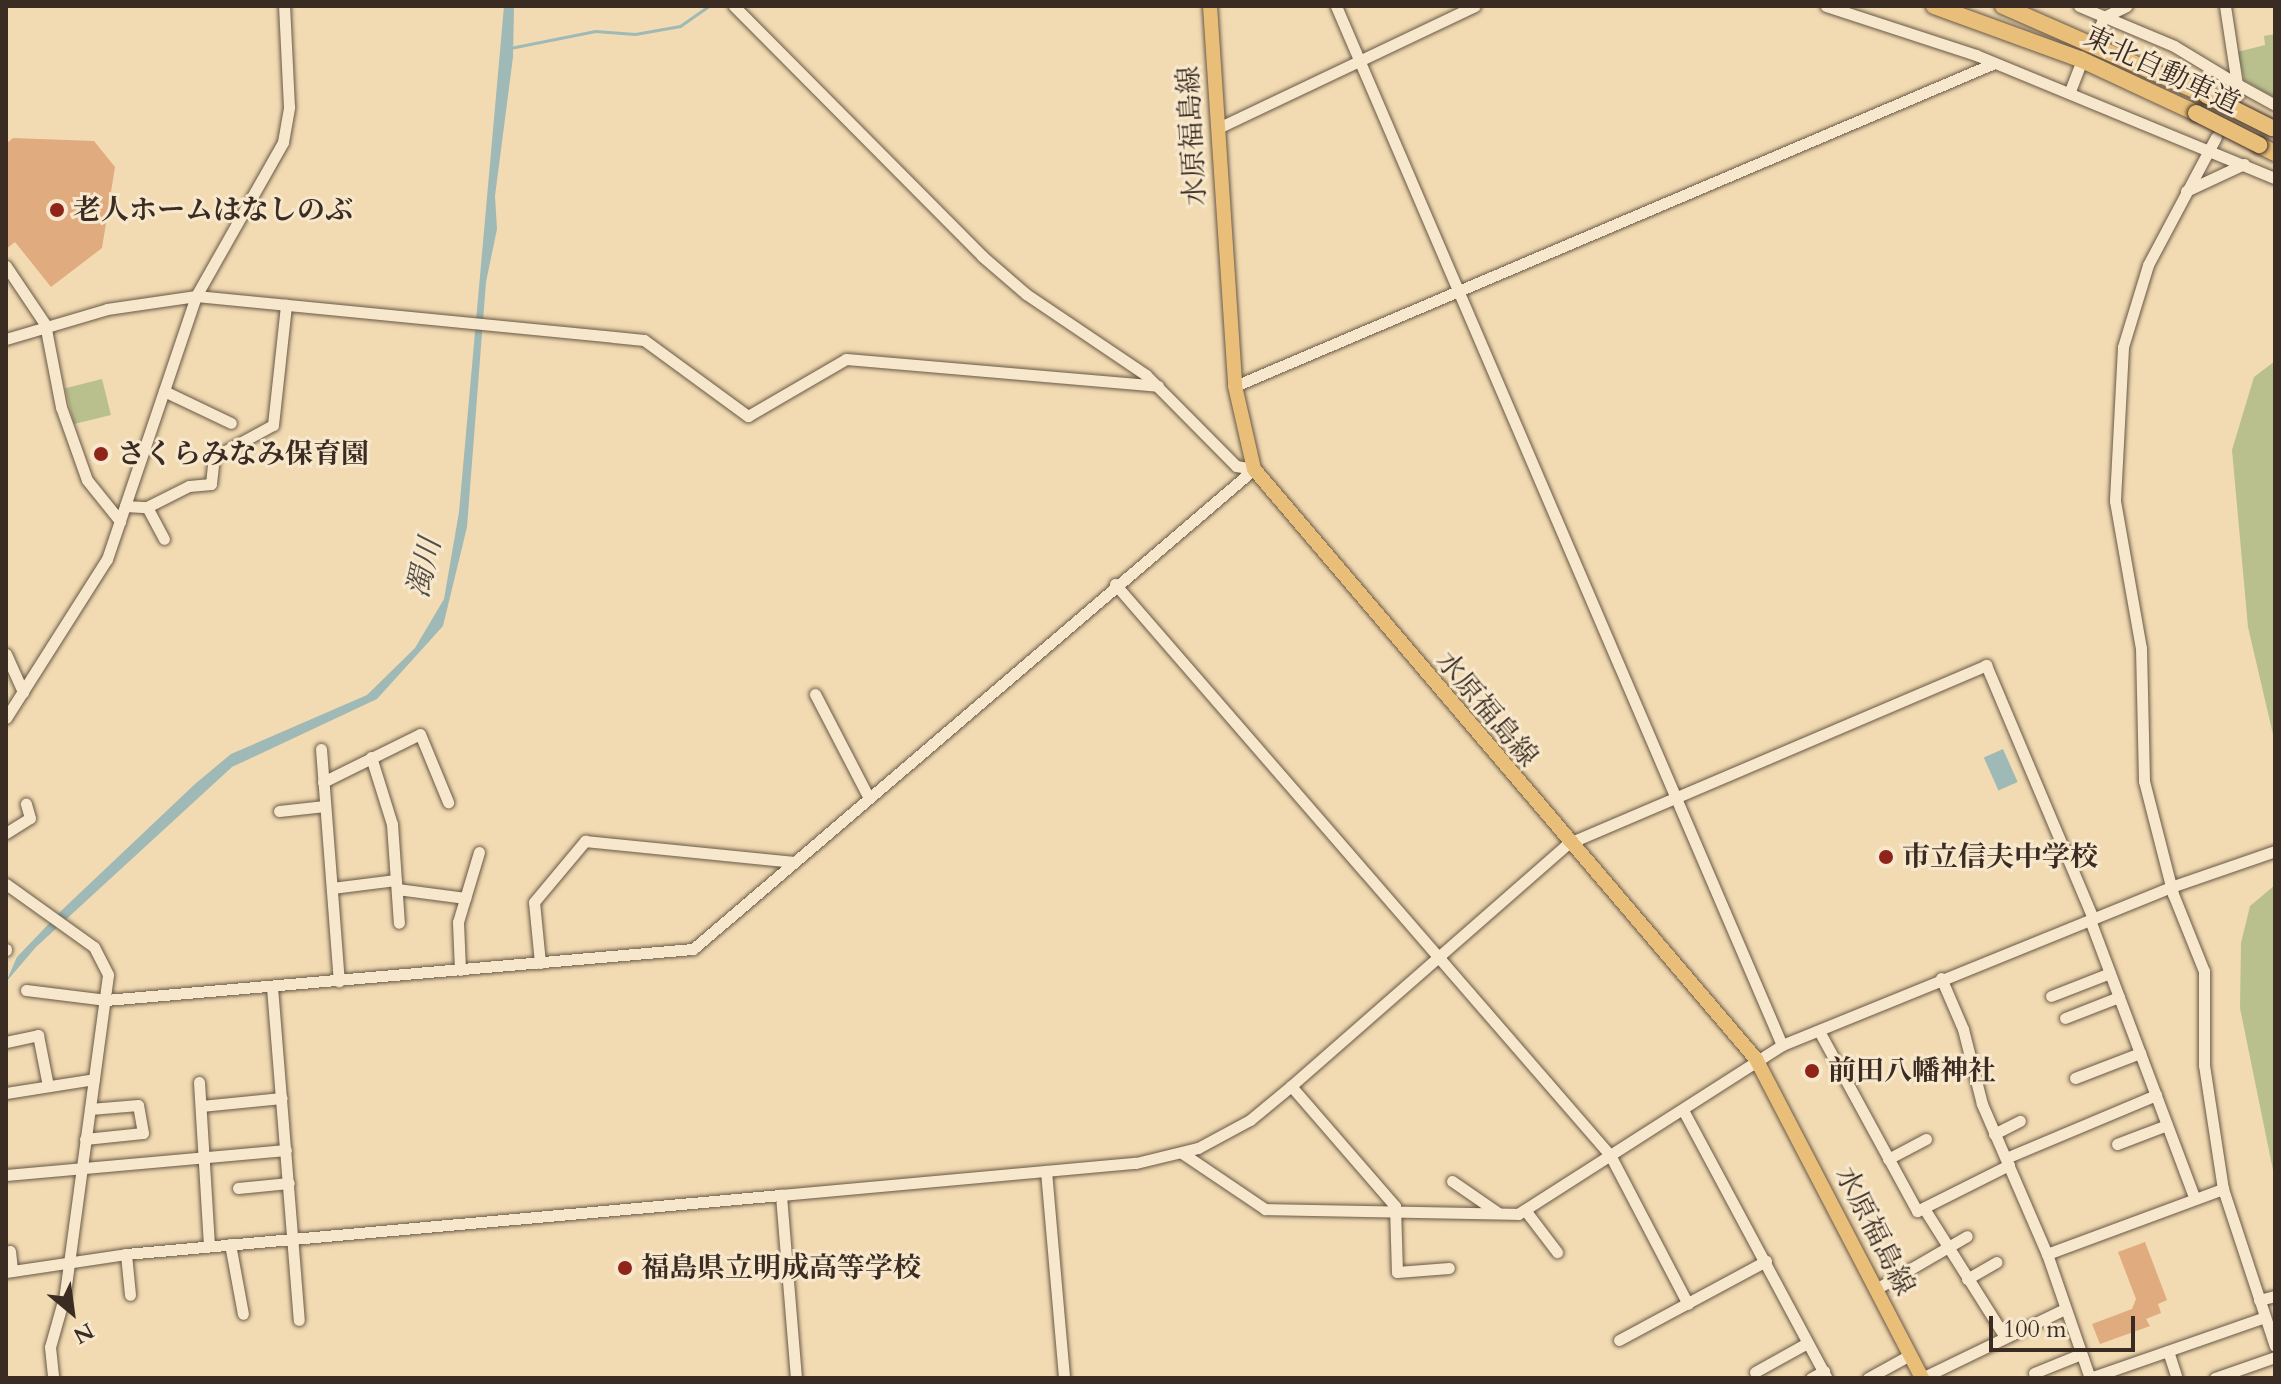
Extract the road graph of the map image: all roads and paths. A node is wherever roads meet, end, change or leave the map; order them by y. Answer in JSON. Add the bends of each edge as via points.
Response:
{"nodes":[{"id":1,"x":284,"y":6,"type":"edge"},
{"id":2,"x":734,"y":6,"type":"edge"},
{"id":3,"x":1210,"y":6,"type":"edge"},
{"id":4,"x":1336,"y":6,"type":"edge"},
{"id":5,"x":1475,"y":6,"type":"edge"},
{"id":6,"x":1826,"y":6,"type":"edge"},
{"id":7,"x":1934,"y":6,"type":"edge"},
{"id":8,"x":2003,"y":6,"type":"edge"},
{"id":9,"x":2079,"y":6,"type":"edge"},
{"id":10,"x":2127,"y":6,"type":"edge"},
{"id":11,"x":2225,"y":6,"type":"edge"},
{"id":12,"x":2104,"y":17,"type":"junction"},
{"id":13,"x":2098,"y":31,"type":"dead end"},
{"id":14,"x":1992,"y":64,"type":"junction"},
{"id":15,"x":1362,"y":65,"type":"junction"},
{"id":16,"x":2079,"y":68,"type":"dead end"},
{"id":17,"x":2238,"y":89,"type":"junction"},
{"id":18,"x":2070,"y":91,"type":"junction"},
{"id":19,"x":2275,"y":105,"type":"edge"},
{"id":20,"x":1218,"y":128,"type":"junction"},
{"id":21,"x":2273,"y":129,"type":"edge"},
{"id":22,"x":2216,"y":137,"type":"dead end"},
{"id":23,"x":2208,"y":149,"type":"junction"},
{"id":24,"x":2275,"y":153,"type":"edge"},
{"id":25,"x":2244,"y":164,"type":"junction"},
{"id":26,"x":2275,"y":178,"type":"edge"},
{"id":27,"x":2186,"y":191,"type":"junction"},
{"id":28,"x":6,"y":266,"type":"edge"},
{"id":29,"x":1460,"y":291,"type":"junction"},
{"id":30,"x":196,"y":296,"type":"junction"},
{"id":31,"x":286,"y":305,"type":"junction"},
{"id":32,"x":45,"y":324,"type":"junction"},
{"id":33,"x":6,"y":339,"type":"edge"},
{"id":34,"x":1158,"y":386,"type":"junction"},
{"id":35,"x":1235,"y":386,"type":"junction"},
{"id":36,"x":164,"y":391,"type":"junction"},
{"id":37,"x":231,"y":423,"type":"dead end"},
{"id":38,"x":1254,"y":469,"type":"junction"},
{"id":39,"x":125,"y":506,"type":"junction"},
{"id":40,"x":147,"y":507,"type":"junction"},
{"id":41,"x":120,"y":521,"type":"junction"},
{"id":42,"x":164,"y":539,"type":"dead end"},
{"id":43,"x":1115,"y":584,"type":"junction"},
{"id":44,"x":6,"y":654,"type":"edge"},
{"id":45,"x":23,"y":692,"type":"junction"},
{"id":46,"x":815,"y":694,"type":"dead end"},
{"id":47,"x":6,"y":718,"type":"edge"},
{"id":48,"x":321,"y":749,"type":"dead end"},
{"id":49,"x":371,"y":757,"type":"junction"},
{"id":50,"x":323,"y":782,"type":"junction"},
{"id":51,"x":1677,"y":796,"type":"junction"},
{"id":52,"x":869,"y":798,"type":"junction"},
{"id":53,"x":448,"y":802,"type":"dead end"},
{"id":54,"x":26,"y":804,"type":"dead end"},
{"id":55,"x":325,"y":806,"type":"junction"},
{"id":56,"x":279,"y":811,"type":"dead end"},
{"id":57,"x":6,"y":833,"type":"edge"},
{"id":58,"x":1567,"y":844,"type":"junction"},
{"id":59,"x":2275,"y":851,"type":"edge"},
{"id":60,"x":479,"y":852,"type":"dead end"},
{"id":61,"x":794,"y":862,"type":"junction"},
{"id":62,"x":396,"y":884,"type":"junction"},
{"id":63,"x":2171,"y":887,"type":"junction"},
{"id":64,"x":332,"y":888,"type":"junction"},
{"id":65,"x":9,"y":891,"type":"edge"},
{"id":66,"x":465,"y":898,"type":"junction"},
{"id":67,"x":2092,"y":919,"type":"junction"},
{"id":68,"x":399,"y":923,"type":"dead end"},
{"id":69,"x":1440,"y":958,"type":"junction"},
{"id":70,"x":540,"y":963,"type":"junction"},
{"id":71,"x":460,"y":970,"type":"junction"},
{"id":72,"x":2110,"y":973,"type":"junction"},
{"id":73,"x":1941,"y":978,"type":"junction"},
{"id":74,"x":339,"y":981,"type":"junction"},
{"id":75,"x":272,"y":987,"type":"junction"},
{"id":76,"x":26,"y":990,"type":"dead end"},
{"id":77,"x":2051,"y":996,"type":"dead end"},
{"id":78,"x":2119,"y":997,"type":"junction"},
{"id":79,"x":106,"y":1000,"type":"junction"},
{"id":80,"x":2065,"y":1018,"type":"dead end"},
{"id":81,"x":1819,"y":1031,"type":"junction"},
{"id":82,"x":6,"y":1042,"type":"edge"},
{"id":83,"x":1782,"y":1045,"type":"junction"},
{"id":84,"x":2140,"y":1053,"type":"junction"},
{"id":85,"x":1756,"y":1059,"type":"junction"},
{"id":86,"x":2075,"y":1078,"type":"dead end"},
{"id":87,"x":94,"y":1079,"type":"junction"},
{"id":88,"x":199,"y":1082,"type":"dead end"},
{"id":89,"x":48,"y":1086,"type":"junction"},
{"id":90,"x":1291,"y":1086,"type":"junction"},
{"id":91,"x":6,"y":1093,"type":"edge"},
{"id":92,"x":2156,"y":1095,"type":"junction"},
{"id":93,"x":282,"y":1098,"type":"junction"},
{"id":94,"x":201,"y":1106,"type":"junction"},
{"id":95,"x":90,"y":1109,"type":"junction"},
{"id":96,"x":1683,"y":1110,"type":"junction"},
{"id":97,"x":2020,"y":1121,"type":"dead end"},
{"id":98,"x":2167,"y":1125,"type":"junction"},
{"id":99,"x":1994,"y":1134,"type":"junction"},
{"id":100,"x":85,"y":1139,"type":"junction"},
{"id":101,"x":1926,"y":1139,"type":"dead end"},
{"id":102,"x":2117,"y":1144,"type":"dead end"},
{"id":103,"x":286,"y":1150,"type":"junction"},
{"id":104,"x":1182,"y":1153,"type":"junction"},
{"id":105,"x":1610,"y":1155,"type":"junction"},
{"id":106,"x":204,"y":1158,"type":"junction"},
{"id":107,"x":1888,"y":1159,"type":"junction"},
{"id":108,"x":2007,"y":1162,"type":"junction"},
{"id":109,"x":81,"y":1167,"type":"junction"},
{"id":110,"x":1046,"y":1171,"type":"junction"},
{"id":111,"x":6,"y":1175,"type":"edge"},
{"id":112,"x":1452,"y":1181,"type":"dead end"},
{"id":113,"x":289,"y":1183,"type":"junction"},
{"id":114,"x":238,"y":1188,"type":"dead end"},
{"id":115,"x":2223,"y":1189,"type":"junction"},
{"id":116,"x":781,"y":1195,"type":"junction"},
{"id":117,"x":2195,"y":1199,"type":"junction"},
{"id":118,"x":1525,"y":1210,"type":"junction"},
{"id":119,"x":1925,"y":1210,"type":"junction"},
{"id":120,"x":1497,"y":1212,"type":"junction"},
{"id":121,"x":1396,"y":1216,"type":"junction"},
{"id":122,"x":1967,"y":1236,"type":"dead end"},
{"id":123,"x":293,"y":1238,"type":"junction"},
{"id":124,"x":230,"y":1244,"type":"junction"},
{"id":125,"x":209,"y":1246,"type":"junction"},
{"id":126,"x":1946,"y":1250,"type":"junction"},
{"id":127,"x":10,"y":1251,"type":"dead end"},
{"id":128,"x":1557,"y":1252,"type":"dead end"},
{"id":129,"x":126,"y":1254,"type":"junction"},
{"id":130,"x":2047,"y":1254,"type":"junction"},
{"id":131,"x":1766,"y":1261,"type":"junction"},
{"id":132,"x":69,"y":1262,"type":"junction"},
{"id":133,"x":1997,"y":1262,"type":"dead end"},
{"id":134,"x":1449,"y":1268,"type":"dead end"},
{"id":135,"x":9,"y":1271,"type":"edge"},
{"id":136,"x":1967,"y":1279,"type":"junction"},
{"id":137,"x":1876,"y":1289,"type":"junction"},
{"id":138,"x":130,"y":1295,"type":"dead end"},
{"id":139,"x":2275,"y":1296,"type":"edge"},
{"id":140,"x":2259,"y":1300,"type":"junction"},
{"id":141,"x":1688,"y":1304,"type":"junction"},
{"id":142,"x":2065,"y":1309,"type":"junction"},
{"id":143,"x":243,"y":1314,"type":"dead end"},
{"id":144,"x":2265,"y":1317,"type":"junction"},
{"id":145,"x":299,"y":1320,"type":"dead end"},
{"id":146,"x":2005,"y":1337,"type":"junction"},
{"id":147,"x":1619,"y":1340,"type":"dead end"},
{"id":148,"x":1807,"y":1343,"type":"junction"},
{"id":149,"x":2275,"y":1346,"type":"edge"},
{"id":150,"x":2168,"y":1351,"type":"junction"},
{"id":151,"x":2081,"y":1354,"type":"junction"},
{"id":152,"x":1910,"y":1355,"type":"junction"},
{"id":153,"x":2275,"y":1357,"type":"edge"},
{"id":154,"x":1755,"y":1372,"type":"dead end"},
{"id":155,"x":2034,"y":1373,"type":"dead end"},
{"id":156,"x":1826,"y":1375,"type":"edge"},
{"id":157,"x":53,"y":1378,"type":"edge"},
{"id":158,"x":796,"y":1378,"type":"edge"},
{"id":159,"x":1064,"y":1378,"type":"edge"},
{"id":160,"x":1811,"y":1378,"type":"edge"},
{"id":161,"x":1868,"y":1378,"type":"edge"},
{"id":162,"x":1922,"y":1378,"type":"edge"},
{"id":163,"x":2090,"y":1378,"type":"edge"},
{"id":164,"x":2177,"y":1378,"type":"edge"},
{"id":165,"x":2215,"y":1378,"type":"edge"}],
"edges":[{"from":1,"to":30,"type":"street","via":[[289,63],[283,142]]},
{"from":2,"to":34,"type":"street","via":[[982,256]]},
{"from":3,"to":20,"type":"main road","name":"水原福島線"},
{"from":4,"to":15,"type":"street"},
{"from":5,"to":15,"type":"street"},
{"from":6,"to":14,"type":"street"},
{"from":7,"to":24,"type":"highway","name":"東北自動車道","bridge":true,"via":[[2080,59]]},
{"from":8,"to":21,"type":"highway","name":"東北自動車道","bridge":true},
{"from":9,"to":12,"type":"street"},
{"from":10,"to":12,"type":"street"},
{"from":11,"to":17,"type":"street"},
{"from":12,"to":13,"type":"street"},
{"from":12,"to":17,"type":"street","via":[[2174,46]]},
{"from":14,"to":18,"type":"street"},
{"from":14,"to":29,"type":"street"},
{"from":15,"to":20,"type":"street"},
{"from":15,"to":29,"type":"street"},
{"from":16,"to":18,"type":"street"},
{"from":17,"to":19,"type":"street"},
{"from":18,"to":23,"type":"street"},
{"from":20,"to":35,"type":"main road","name":"水原福島線"},
{"from":22,"to":23,"type":"street"},
{"from":23,"to":25,"type":"street"},
{"from":23,"to":27,"type":"street"},
{"from":25,"to":26,"type":"street"},
{"from":25,"to":27,"type":"street"},
{"from":27,"to":63,"type":"street","via":[[2148,265],[2123,347],[2115,501],[2141,648],[2144,781]]},
{"from":28,"to":32,"type":"street"},
{"from":29,"to":35,"type":"street"},
{"from":29,"to":51,"type":"street"},
{"from":30,"to":31,"type":"street"},
{"from":30,"to":32,"type":"street"},
{"from":30,"to":36,"type":"street"},
{"from":31,"to":34,"type":"street","via":[[644,340],[748,416],[846,359]]},
{"from":31,"to":40,"type":"street","via":[[273,425],[214,457],[211,484],[189,486]]},
{"from":32,"to":33,"type":"street"},
{"from":32,"to":41,"type":"street","via":[[72,446],[102,504]]},
{"from":34,"to":38,"type":"street","via":[[1236,466]]},
{"from":35,"to":38,"type":"main road","name":"水原福島線"},
{"from":36,"to":37,"type":"street"},
{"from":36,"to":39,"type":"street"},
{"from":38,"to":43,"type":"street"},
{"from":38,"to":58,"type":"main road","name":"水原福島線"},
{"from":39,"to":40,"type":"street"},
{"from":39,"to":41,"type":"street"},
{"from":40,"to":42,"type":"street"},
{"from":41,"to":45,"type":"street","via":[[99,574]]},
{"from":43,"to":52,"type":"street"},
{"from":43,"to":69,"type":"street"},
{"from":44,"to":45,"type":"street"},
{"from":45,"to":47,"type":"street"},
{"from":46,"to":52,"type":"street"},
{"from":48,"to":50,"type":"street"},
{"from":49,"to":50,"type":"street"},
{"from":49,"to":53,"type":"street","via":[[420,734]]},
{"from":49,"to":62,"type":"street","via":[[390,813]]},
{"from":50,"to":55,"type":"street"},
{"from":51,"to":58,"type":"street"},
{"from":51,"to":67,"type":"street","via":[[1986,665]]},
{"from":51,"to":83,"type":"street"},
{"from":52,"to":61,"type":"street"},
{"from":54,"to":57,"type":"street","via":[[30,818]]},
{"from":55,"to":56,"type":"street"},
{"from":55,"to":64,"type":"street"},
{"from":58,"to":69,"type":"street"},
{"from":58,"to":85,"type":"main road","name":"水原福島線"},
{"from":59,"to":63,"type":"street"},
{"from":60,"to":66,"type":"street"},
{"from":61,"to":70,"type":"street","via":[[693,949]]},
{"from":61,"to":70,"type":"street","via":[[585,841],[534,902]]},
{"from":62,"to":64,"type":"street"},
{"from":62,"to":66,"type":"street"},
{"from":62,"to":68,"type":"street"},
{"from":63,"to":67,"type":"street"},
{"from":63,"to":115,"type":"street","via":[[2204,971],[2204,1065]]},
{"from":64,"to":74,"type":"street"},
{"from":65,"to":79,"type":"street","via":[[104,960]]},
{"from":66,"to":71,"type":"street","via":[[457,937]]},
{"from":67,"to":72,"type":"street"},
{"from":67,"to":73,"type":"street"},
{"from":69,"to":90,"type":"street"},
{"from":69,"to":105,"type":"street"},
{"from":70,"to":71,"type":"street"},
{"from":71,"to":74,"type":"street"},
{"from":72,"to":77,"type":"street"},
{"from":72,"to":78,"type":"street"},
{"from":73,"to":81,"type":"street"},
{"from":73,"to":99,"type":"street"},
{"from":74,"to":75,"type":"street"},
{"from":75,"to":79,"type":"street"},
{"from":75,"to":93,"type":"street"},
{"from":76,"to":79,"type":"street"},
{"from":78,"to":80,"type":"street"},
{"from":78,"to":84,"type":"street"},
{"from":79,"to":87,"type":"street"},
{"from":81,"to":83,"type":"street"},
{"from":81,"to":107,"type":"street"},
{"from":82,"to":89,"type":"street","via":[[38,1035]]},
{"from":83,"to":85,"type":"street"},
{"from":84,"to":86,"type":"street"},
{"from":84,"to":92,"type":"street"},
{"from":85,"to":96,"type":"street"},
{"from":85,"to":137,"type":"main road","name":"水原福島線"},
{"from":87,"to":89,"type":"street"},
{"from":87,"to":95,"type":"street"},
{"from":88,"to":94,"type":"street"},
{"from":89,"to":91,"type":"street"},
{"from":90,"to":104,"type":"street","via":[[1232,1131]]},
{"from":90,"to":121,"type":"street","via":[[1395,1206]]},
{"from":92,"to":98,"type":"street"},
{"from":92,"to":108,"type":"street"},
{"from":93,"to":94,"type":"street"},
{"from":93,"to":103,"type":"street"},
{"from":94,"to":106,"type":"street"},
{"from":95,"to":100,"type":"street"},
{"from":95,"to":100,"type":"street","via":[[138,1105],[143,1133]]},
{"from":96,"to":105,"type":"street"},
{"from":96,"to":131,"type":"street"},
{"from":97,"to":99,"type":"street"},
{"from":98,"to":102,"type":"street"},
{"from":98,"to":117,"type":"street"},
{"from":99,"to":108,"type":"street"},
{"from":100,"to":109,"type":"street"},
{"from":101,"to":107,"type":"street"},
{"from":103,"to":106,"type":"street"},
{"from":103,"to":113,"type":"street"},
{"from":104,"to":110,"type":"street"},
{"from":104,"to":121,"type":"street","via":[[1265,1209]]},
{"from":105,"to":118,"type":"street"},
{"from":105,"to":141,"type":"street"},
{"from":106,"to":109,"type":"street"},
{"from":106,"to":125,"type":"street"},
{"from":107,"to":119,"type":"street","via":[[1917,1211]]},
{"from":108,"to":119,"type":"street"},
{"from":108,"to":130,"type":"street"},
{"from":109,"to":111,"type":"street"},
{"from":109,"to":132,"type":"street"},
{"from":110,"to":116,"type":"street"},
{"from":110,"to":159,"type":"street"},
{"from":112,"to":120,"type":"street"},
{"from":113,"to":114,"type":"street"},
{"from":113,"to":123,"type":"street"},
{"from":115,"to":117,"type":"street"},
{"from":115,"to":140,"type":"street"},
{"from":116,"to":123,"type":"street"},
{"from":116,"to":158,"type":"street"},
{"from":117,"to":130,"type":"street"},
{"from":118,"to":120,"type":"street"},
{"from":118,"to":128,"type":"street"},
{"from":119,"to":126,"type":"street"},
{"from":120,"to":121,"type":"street"},
{"from":121,"to":134,"type":"street","via":[[1397,1272]]},
{"from":122,"to":126,"type":"street"},
{"from":123,"to":124,"type":"street"},
{"from":123,"to":145,"type":"street"},
{"from":124,"to":125,"type":"street"},
{"from":124,"to":143,"type":"street"},
{"from":125,"to":129,"type":"street"},
{"from":126,"to":136,"type":"street"},
{"from":126,"to":137,"type":"street"},
{"from":127,"to":135,"type":"street"},
{"from":129,"to":132,"type":"street"},
{"from":129,"to":138,"type":"street"},
{"from":130,"to":142,"type":"street"},
{"from":131,"to":141,"type":"street"},
{"from":131,"to":148,"type":"street"},
{"from":132,"to":135,"type":"street"},
{"from":132,"to":157,"type":"street","via":[[50,1347]]},
{"from":133,"to":136,"type":"street"},
{"from":136,"to":146,"type":"street"},
{"from":137,"to":152,"type":"main road","name":"水原福島線"},
{"from":139,"to":140,"type":"street"},
{"from":140,"to":144,"type":"street"},
{"from":141,"to":147,"type":"street"},
{"from":142,"to":146,"type":"street"},
{"from":142,"to":151,"type":"street"},
{"from":144,"to":149,"type":"street"},
{"from":144,"to":150,"type":"street"},
{"from":146,"to":162,"type":"street"},
{"from":148,"to":154,"type":"street"},
{"from":148,"to":156,"type":"street"},
{"from":150,"to":163,"type":"street"},
{"from":150,"to":164,"type":"street"},
{"from":151,"to":155,"type":"street"},
{"from":151,"to":163,"type":"street"},
{"from":152,"to":161,"type":"street"},
{"from":152,"to":162,"type":"main road","name":"水原福島線"},
{"from":153,"to":165,"type":"street"},
{"from":156,"to":160,"type":"street"}]}
